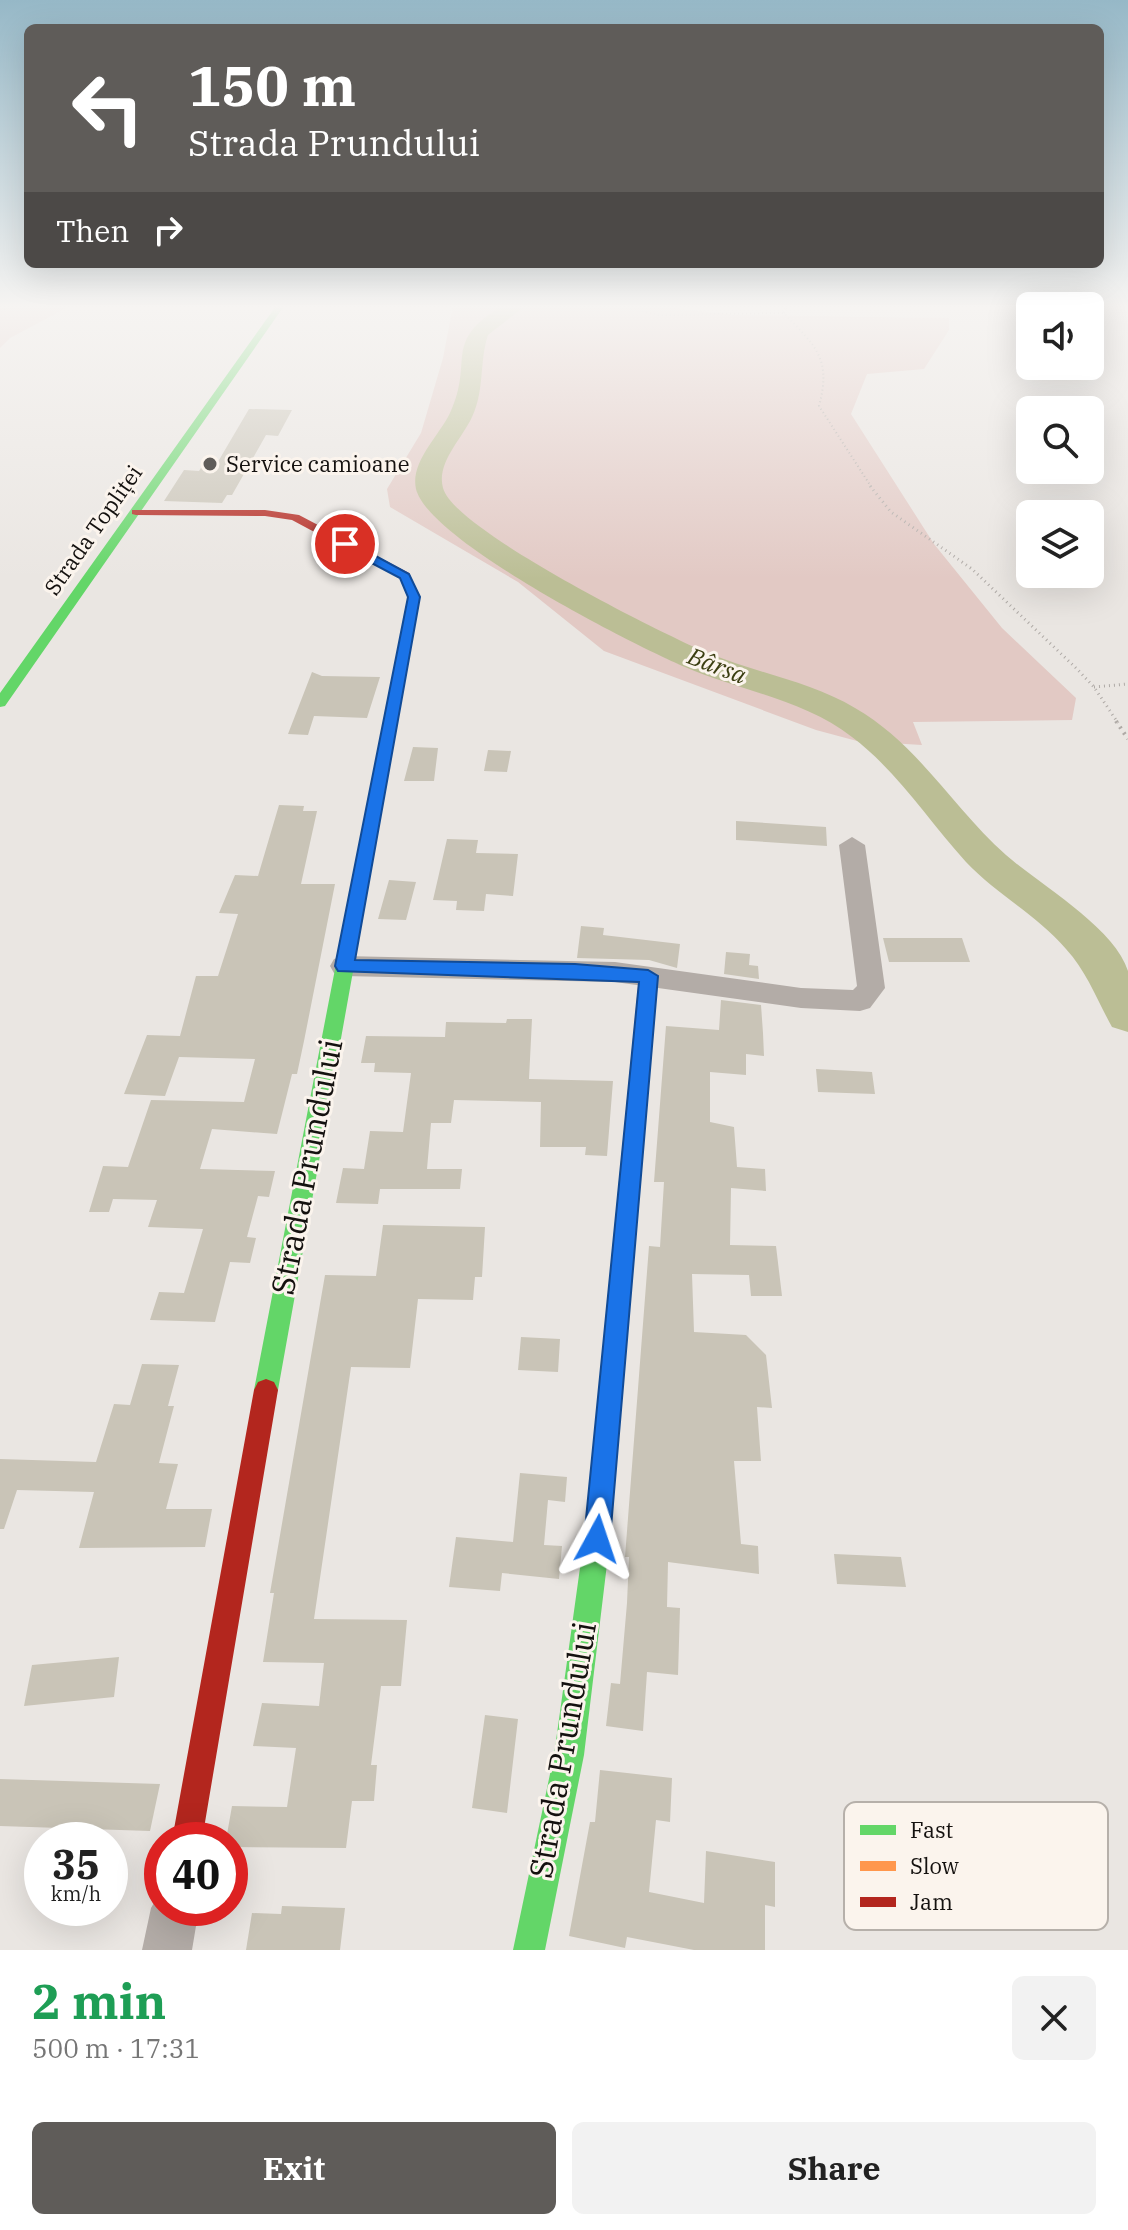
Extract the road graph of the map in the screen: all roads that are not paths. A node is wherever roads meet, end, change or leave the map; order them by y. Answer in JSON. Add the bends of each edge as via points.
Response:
{"nodes":[{"id":1,"x":216,"y":397,"type":"edge"},
{"id":2,"x":136,"y":512,"type":"junction"},
{"id":3,"x":0,"y":703,"type":"edge"},
{"id":4,"x":852,"y":845,"type":"dead end"},
{"id":5,"x":344,"y":966,"type":"junction"},
{"id":6,"x":648,"y":976,"type":"junction"},
{"id":7,"x":190,"y":1822,"type":"edge"},
{"id":8,"x":172,"y":1926,"type":"edge"},
{"id":9,"x":167,"y":1950,"type":"edge"},
{"id":10,"x":529,"y":1950,"type":"edge"}],
"edges":[{"from":1,"to":2,"type":"street","name":"Strada Topliței"},
{"from":2,"to":3,"type":"street","name":"Strada Topliței"},
{"from":2,"to":5,"type":"street","name":"Strada Prundului","via":[[295,517],[394,569],[412,586]]},
{"from":4,"to":6,"type":"street","via":[[871,988],[860,1001]]},
{"from":5,"to":6,"type":"street"},
{"from":5,"to":7,"type":"street","name":"Strada Prundului"},
{"from":6,"to":10,"type":"street","name":"Strada Prundului","via":[[597,1539],[569,1755]]},
{"from":8,"to":9,"type":"street"}]}
